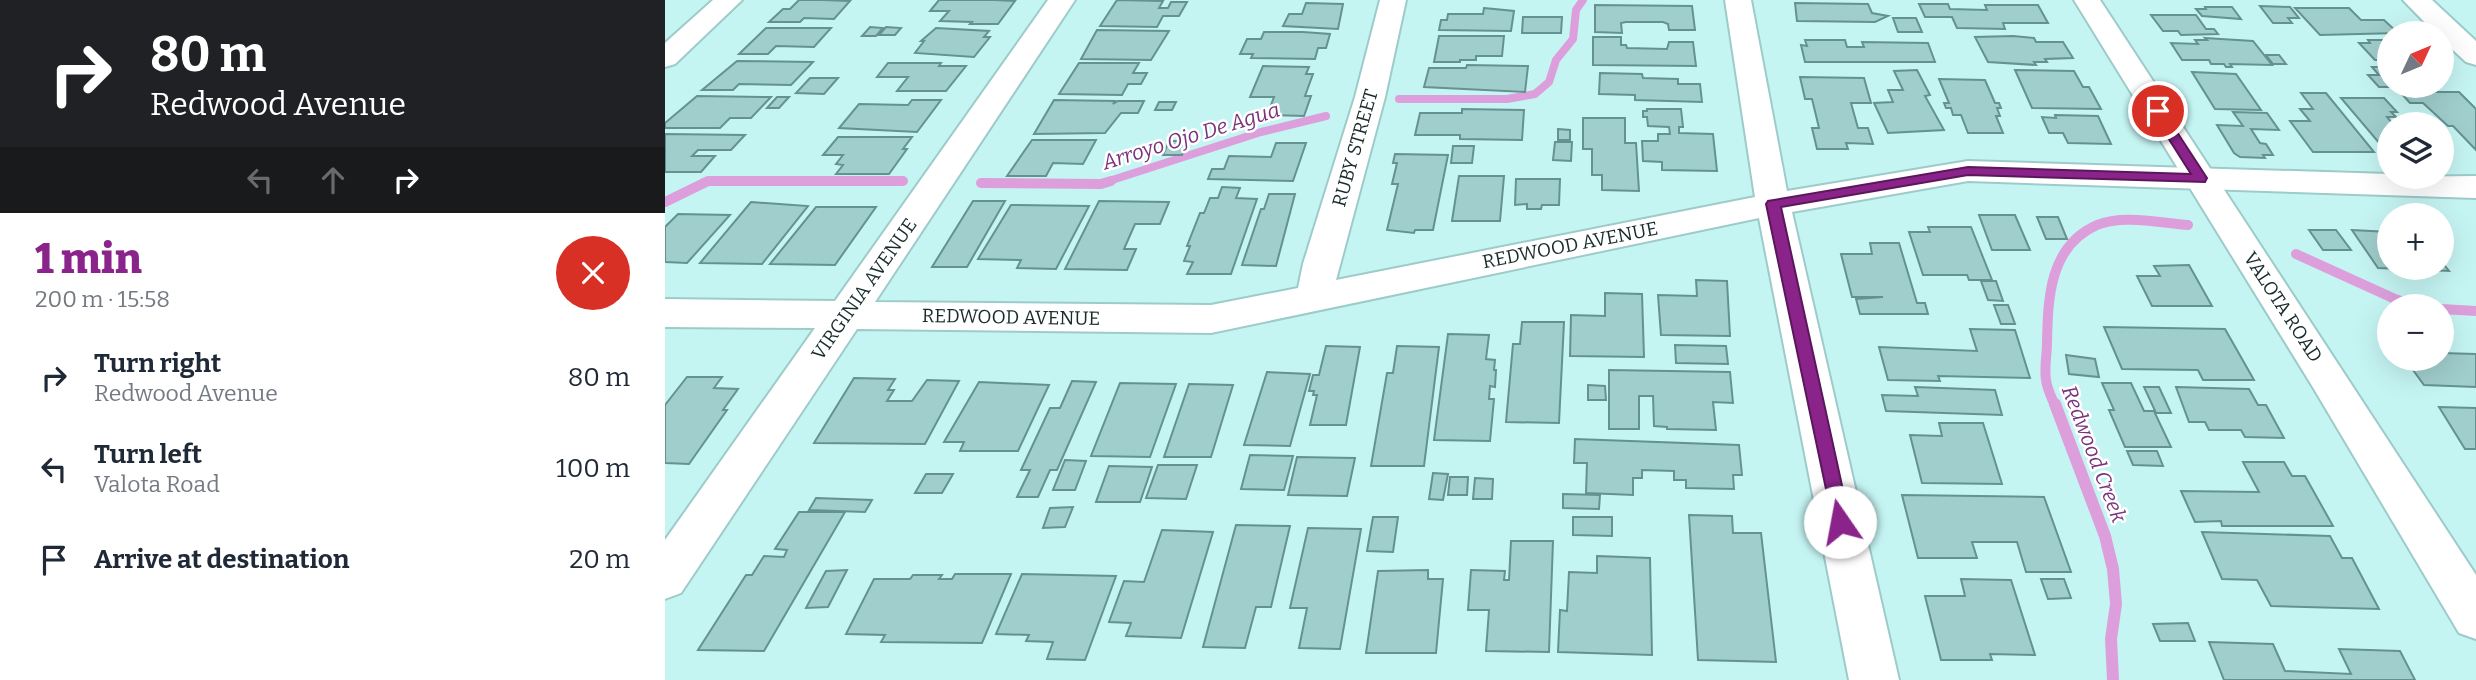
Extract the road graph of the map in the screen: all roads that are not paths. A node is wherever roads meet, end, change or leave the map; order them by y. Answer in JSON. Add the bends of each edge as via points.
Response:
{"nodes":[{"id":1,"x":729,"y":0,"type":"edge"},
{"id":2,"x":1062,"y":0,"type":"edge"},
{"id":3,"x":1393,"y":0,"type":"edge"},
{"id":4,"x":1738,"y":0,"type":"edge"},
{"id":5,"x":2087,"y":0,"type":"edge"},
{"id":6,"x":2416,"y":0,"type":"edge"},
{"id":7,"x":2476,"y":56,"type":"edge"},
{"id":8,"x":665,"y":58,"type":"edge"},
{"id":9,"x":2200,"y":178,"type":"junction"},
{"id":10,"x":2476,"y":187,"type":"edge"},
{"id":11,"x":1773,"y":204,"type":"junction"},
{"id":12,"x":1315,"y":296,"type":"junction"},
{"id":13,"x":665,"y":313,"type":"edge"},
{"id":14,"x":846,"y":314,"type":"junction"},
{"id":15,"x":665,"y":578,"type":"edge"},
{"id":16,"x":2476,"y":617,"type":"edge"},
{"id":17,"x":1874,"y":680,"type":"edge"}],
"edges":[{"from":1,"to":8,"type":"street"},
{"from":2,"to":14,"type":"street","name":"VIRGINIA AVENUE"},
{"from":3,"to":12,"type":"street","name":"RUBY STREET"},
{"from":4,"to":11,"type":"street"},
{"from":5,"to":9,"type":"street","name":"VALOTA ROAD"},
{"from":6,"to":7,"type":"street"},
{"from":9,"to":10,"type":"street","name":"REDWOOD AVENUE"},
{"from":9,"to":11,"type":"street","name":"REDWOOD AVENUE","via":[[1968,171]]},
{"from":9,"to":16,"type":"street","name":"VALOTA ROAD"},
{"from":11,"to":12,"type":"street","name":"REDWOOD AVENUE"},
{"from":11,"to":17,"type":"street"},
{"from":12,"to":14,"type":"street","name":"REDWOOD AVENUE","via":[[1211,320]]},
{"from":13,"to":14,"type":"street","name":"REDWOOD AVENUE"},
{"from":14,"to":15,"type":"street","name":"VIRGINIA AVENUE"}]}
